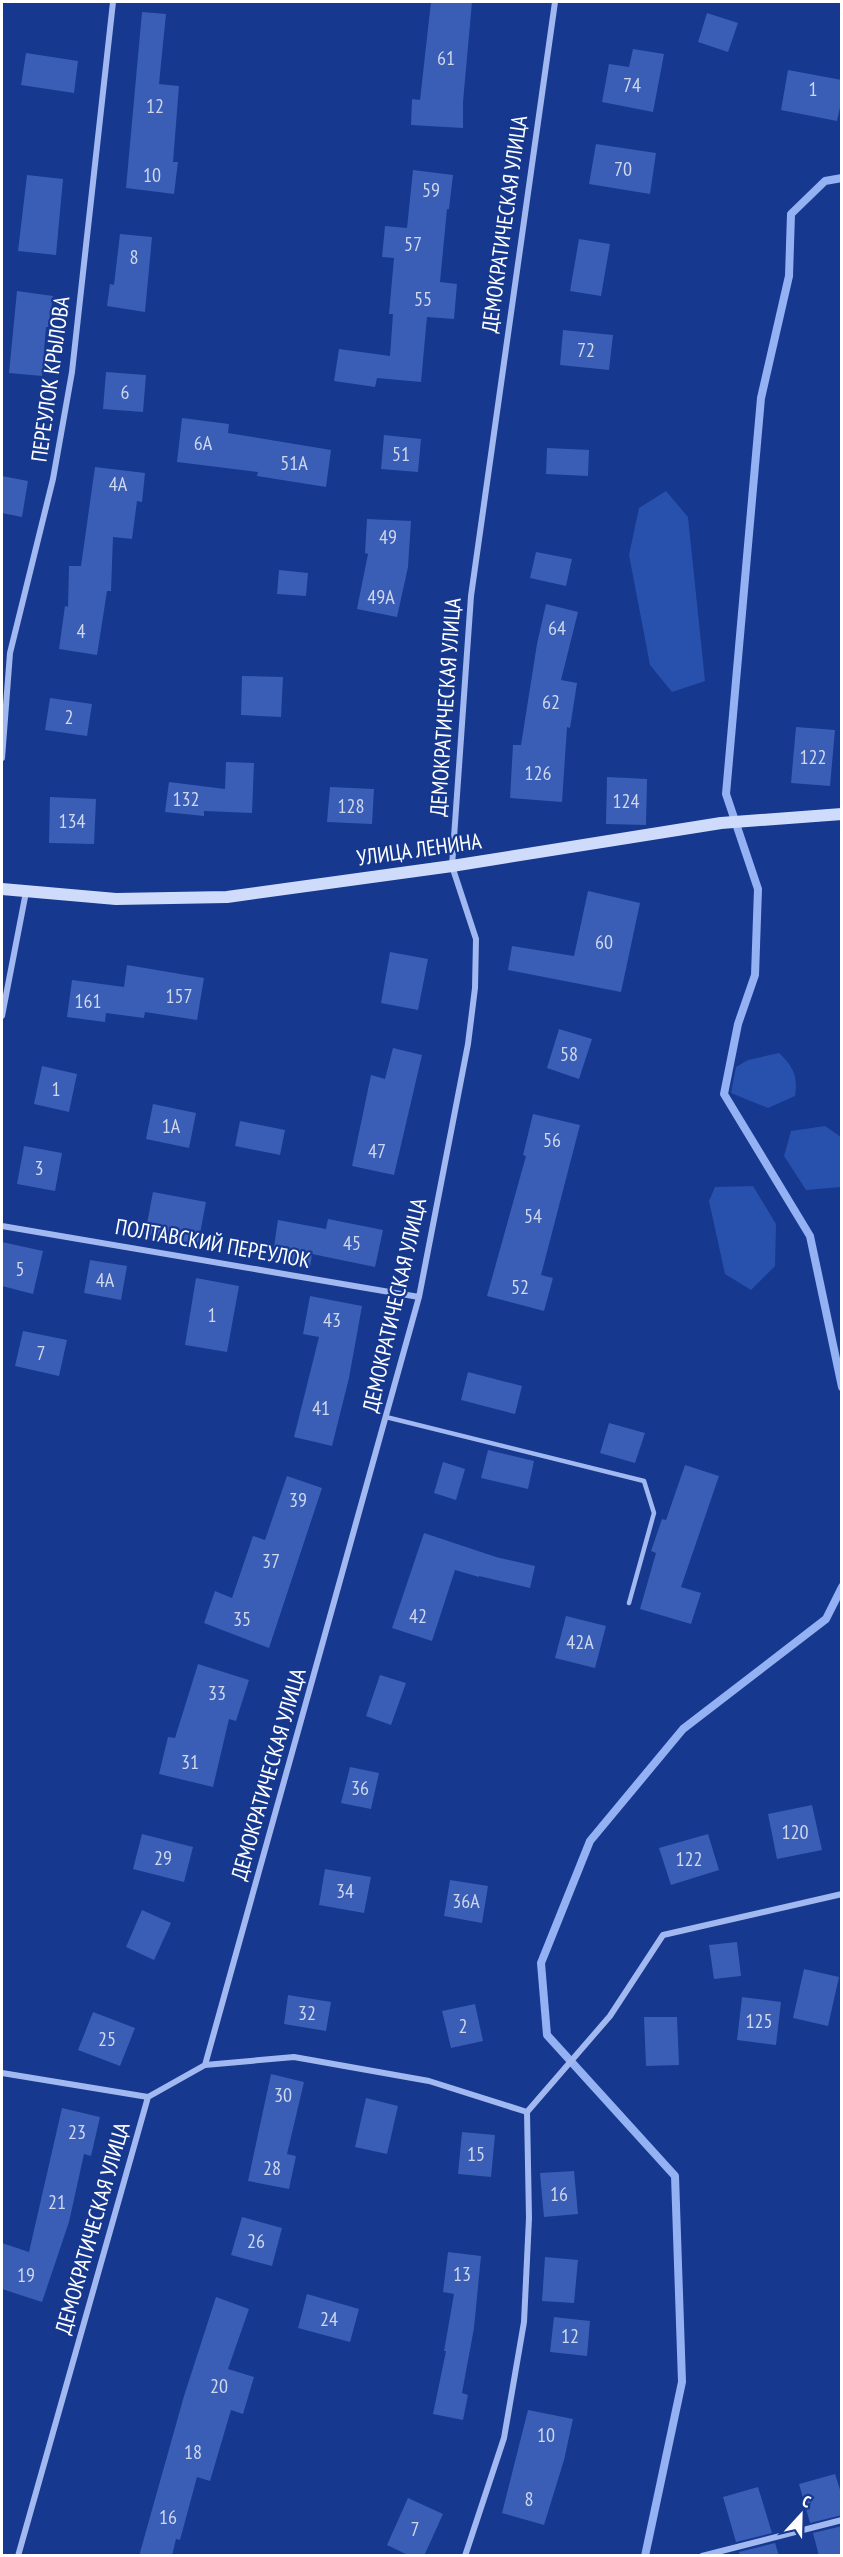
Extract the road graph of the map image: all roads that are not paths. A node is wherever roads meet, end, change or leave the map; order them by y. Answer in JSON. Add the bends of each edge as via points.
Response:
{"nodes":[{"id":1,"x":113,"y":2,"type":"edge"},
{"id":2,"x":555,"y":2,"type":"edge"},
{"id":3,"x":2,"y":758,"type":"edge"},
{"id":4,"x":842,"y":814,"type":"edge"},
{"id":5,"x":452,"y":866,"type":"junction"},
{"id":6,"x":2,"y":889,"type":"edge"},
{"id":7,"x":26,"y":892,"type":"junction"},
{"id":8,"x":2,"y":1016,"type":"edge"},
{"id":9,"x":2,"y":1226,"type":"edge"},
{"id":10,"x":419,"y":1296,"type":"junction"},
{"id":11,"x":386,"y":1417,"type":"junction"},
{"id":12,"x":629,"y":1603,"type":"dead end"},
{"id":13,"x":842,"y":1894,"type":"edge"},
{"id":14,"x":205,"y":2065,"type":"junction"},
{"id":15,"x":2,"y":2073,"type":"edge"},
{"id":16,"x":148,"y":2097,"type":"junction"},
{"id":17,"x":527,"y":2112,"type":"junction"},
{"id":18,"x":842,"y":2520,"type":"edge"},
{"id":19,"x":18,"y":2556,"type":"edge"},
{"id":20,"x":465,"y":2556,"type":"edge"},
{"id":21,"x":702,"y":2556,"type":"edge"}],
"edges":[{"from":1,"to":3,"type":"street","name":"ПЕРЕУЛОК КРЫЛОВА","via":[[72,372],[53,479],[10,653]]},
{"from":2,"to":5,"type":"street","name":"ДЕМОКРАТИЧЕСКАЯ УЛИЦА","via":[[471,597]]},
{"from":4,"to":5,"type":"street","name":"УЛИЦА ЛЕНИНА","via":[[721,823]]},
{"from":5,"to":7,"type":"street","name":"УЛИЦА ЛЕНИНА","via":[[227,897],[116,899]]},
{"from":5,"to":10,"type":"street","name":"ДЕМОКРАТИЧЕСКАЯ УЛИЦА","via":[[476,939],[476,988]]},
{"from":6,"to":7,"type":"street","name":"УЛИЦА ЛЕНИНА"},
{"from":7,"to":8,"type":"street"},
{"from":9,"to":10,"type":"street","name":"ПОЛТАВСКИЙ ПЕРЕУЛОК"},
{"from":10,"to":11,"type":"street","name":"ДЕМОКРАТИЧЕСКАЯ УЛИЦА"},
{"from":11,"to":12,"type":"lane","via":[[645,1481],[654,1513]]},
{"from":11,"to":14,"type":"street","name":"ДЕМОКРАТИЧЕСКАЯ УЛИЦА"},
{"from":13,"to":17,"type":"street","via":[[663,1935],[610,2016]]},
{"from":14,"to":16,"type":"street","name":"ДЕМОКРАТИЧЕСКАЯ УЛИЦА"},
{"from":14,"to":17,"type":"street","via":[[294,2057],[429,2081]]},
{"from":15,"to":16,"type":"street"},
{"from":16,"to":19,"type":"street","name":"ДЕМОКРАТИЧЕСКАЯ УЛИЦА"},
{"from":17,"to":20,"type":"street","via":[[529,2218],[524,2322],[504,2438]]},
{"from":18,"to":21,"type":"street"}]}
